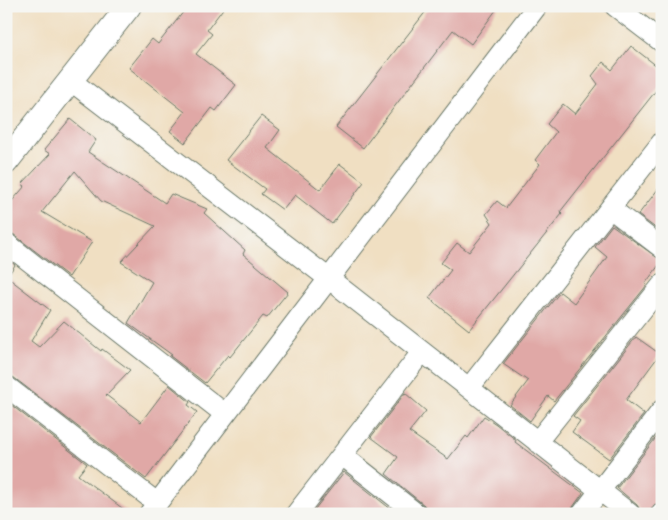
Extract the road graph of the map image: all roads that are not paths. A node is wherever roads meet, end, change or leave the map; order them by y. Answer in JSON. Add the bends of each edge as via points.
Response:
{"nodes":[{"id":1,"x":129,"y":6,"type":"edge"},
{"id":2,"x":537,"y":6,"type":"edge"},
{"id":3,"x":616,"y":6,"type":"edge"},
{"id":4,"x":662,"y":42,"type":"edge"},
{"id":5,"x":70,"y":80,"type":"junction"},
{"id":6,"x":662,"y":142,"type":"edge"},
{"id":7,"x":6,"y":162,"type":"edge"},
{"id":8,"x":610,"y":208,"type":"junction"},
{"id":9,"x":6,"y":243,"type":"edge"},
{"id":10,"x":662,"y":248,"type":"edge"},
{"id":11,"x":328,"y":278,"type":"junction"},
{"id":12,"x":662,"y":285,"type":"edge"},
{"id":13,"x":422,"y":352,"type":"junction"},
{"id":14,"x":6,"y":386,"type":"edge"},
{"id":15,"x":469,"y":388,"type":"junction"},
{"id":16,"x":662,"y":410,"type":"edge"},
{"id":17,"x":225,"y":414,"type":"junction"},
{"id":18,"x":537,"y":442,"type":"junction"},
{"id":19,"x":342,"y":455,"type":"junction"},
{"id":20,"x":600,"y":491,"type":"junction"},
{"id":21,"x":153,"y":509,"type":"edge"},
{"id":22,"x":296,"y":514,"type":"edge"},
{"id":23,"x":417,"y":514,"type":"edge"},
{"id":24,"x":582,"y":514,"type":"edge"},
{"id":25,"x":630,"y":514,"type":"edge"}],
"edges":[{"from":1,"to":5,"type":"street"},
{"from":2,"to":11,"type":"street"},
{"from":3,"to":4,"type":"street"},
{"from":5,"to":7,"type":"street"},
{"from":5,"to":11,"type":"street"},
{"from":6,"to":8,"type":"street"},
{"from":8,"to":10,"type":"street"},
{"from":8,"to":15,"type":"street"},
{"from":9,"to":17,"type":"street"},
{"from":11,"to":13,"type":"street"},
{"from":11,"to":17,"type":"street"},
{"from":12,"to":18,"type":"street"},
{"from":13,"to":15,"type":"street"},
{"from":13,"to":19,"type":"street"},
{"from":14,"to":21,"type":"street"},
{"from":15,"to":18,"type":"street"},
{"from":16,"to":20,"type":"street"},
{"from":17,"to":21,"type":"street"},
{"from":18,"to":20,"type":"street"},
{"from":19,"to":22,"type":"street"},
{"from":19,"to":23,"type":"street"},
{"from":20,"to":24,"type":"street"},
{"from":20,"to":25,"type":"street"}]}
